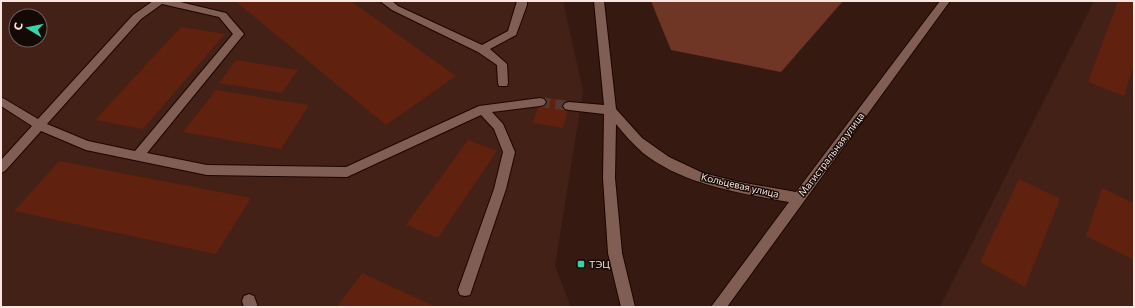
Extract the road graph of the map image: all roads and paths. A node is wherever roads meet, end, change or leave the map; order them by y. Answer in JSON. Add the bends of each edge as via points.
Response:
{"nodes":[{"id":1,"x":161,"y":1,"type":"edge"},
{"id":2,"x":385,"y":1,"type":"edge"},
{"id":3,"x":522,"y":1,"type":"edge"},
{"id":4,"x":599,"y":1,"type":"edge"},
{"id":5,"x":944,"y":1,"type":"edge"},
{"id":6,"x":482,"y":49,"type":"junction"},
{"id":7,"x":503,"y":83,"type":"dead end"},
{"id":8,"x":1,"y":101,"type":"edge"},
{"id":9,"x":540,"y":102,"type":"tunnel mouth"},
{"id":10,"x":569,"y":106,"type":"tunnel mouth"},
{"id":11,"x":483,"y":109,"type":"junction"},
{"id":12,"x":610,"y":110,"type":"junction"},
{"id":13,"x":40,"y":126,"type":"junction"},
{"id":14,"x":138,"y":156,"type":"junction"},
{"id":15,"x":1,"y":168,"type":"edge"},
{"id":16,"x":798,"y":198,"type":"junction"},
{"id":17,"x":465,"y":290,"type":"dead end"},
{"id":18,"x":628,"y":307,"type":"edge"},
{"id":19,"x":718,"y":307,"type":"edge"}],
"edges":[{"from":1,"to":13,"type":"street","via":[[137,17]]},
{"from":1,"to":14,"type":"street","via":[[222,15],[239,34]]},
{"from":2,"to":6,"type":"street"},
{"from":3,"to":6,"type":"street","via":[[512,33]]},
{"from":4,"to":12,"type":"street"},
{"from":5,"to":16,"type":"street","name":"Магистральная улица"},
{"from":6,"to":7,"type":"street","via":[[502,64]]},
{"from":8,"to":13,"type":"street"},
{"from":9,"to":11,"type":"street"},
{"from":10,"to":12,"type":"street"},
{"from":11,"to":14,"type":"street","via":[[347,172],[207,170]]},
{"from":11,"to":17,"type":"street","via":[[499,127],[509,152],[500,188]]},
{"from":12,"to":16,"type":"street","name":"Кольцевая улица","via":[[647,149],[678,168],[713,180]]},
{"from":12,"to":18,"type":"street","via":[[609,178],[616,253]]},
{"from":13,"to":14,"type":"street","via":[[86,145]]},
{"from":13,"to":15,"type":"street"},
{"from":16,"to":19,"type":"street","name":"Магистральная улица"}]}
